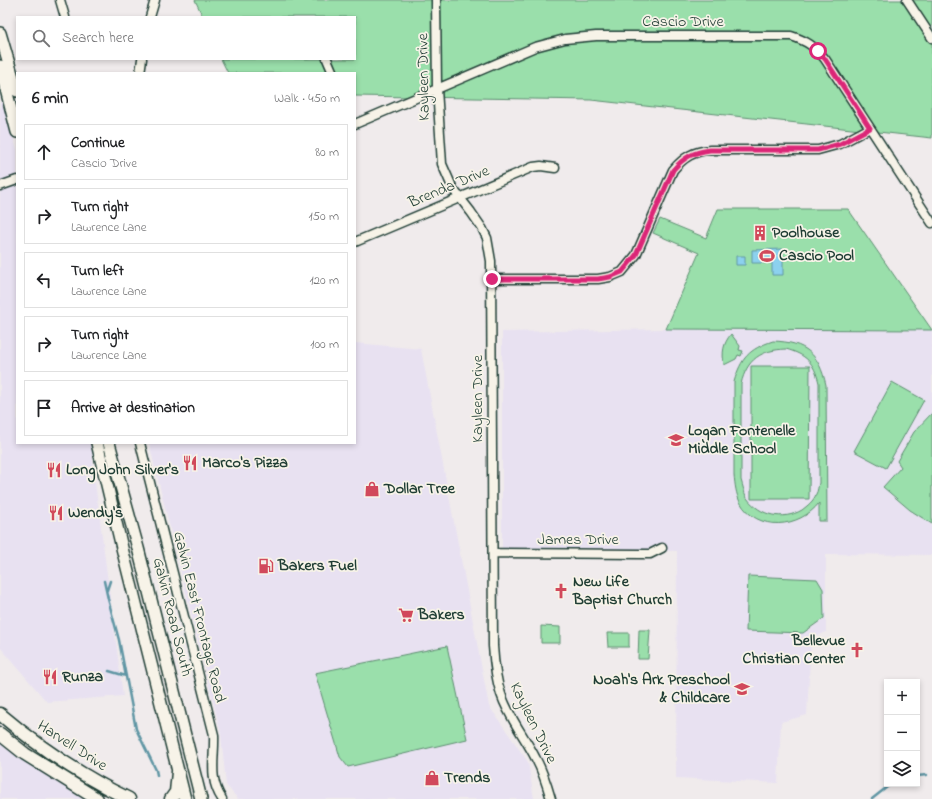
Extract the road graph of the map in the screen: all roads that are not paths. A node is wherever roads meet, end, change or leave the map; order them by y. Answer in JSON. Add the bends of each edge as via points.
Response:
{"nodes":[{"id":1,"x":60,"y":0,"type":"edge"},
{"id":2,"x":155,"y":0,"type":"edge"},
{"id":3,"x":436,"y":0,"type":"edge"},
{"id":4,"x":907,"y":0,"type":"edge"},
{"id":5,"x":65,"y":16,"type":"edge"},
{"id":6,"x":150,"y":16,"type":"edge"},
{"id":7,"x":0,"y":33,"type":"edge"},
{"id":8,"x":932,"y":38,"type":"edge"},
{"id":9,"x":142,"y":60,"type":"edge"},
{"id":10,"x":327,"y":60,"type":"edge"},
{"id":11,"x":0,"y":66,"type":"edge"},
{"id":12,"x":140,"y":72,"type":"edge"},
{"id":13,"x":333,"y":72,"type":"edge"},
{"id":14,"x":16,"y":88,"type":"edge"},
{"id":15,"x":437,"y":89,"type":"junction"},
{"id":16,"x":356,"y":124,"type":"edge"},
{"id":17,"x":16,"y":128,"type":"edge"},
{"id":18,"x":870,"y":128,"type":"junction"},
{"id":19,"x":555,"y":168,"type":"dead end"},
{"id":20,"x":16,"y":180,"type":"edge"},
{"id":21,"x":0,"y":186,"type":"edge"},
{"id":22,"x":460,"y":198,"type":"junction"},
{"id":23,"x":932,"y":223,"type":"edge"},
{"id":24,"x":356,"y":242,"type":"edge"},
{"id":25,"x":492,"y":279,"type":"junction"},
{"id":26,"x":98,"y":444,"type":"edge"},
{"id":27,"x":110,"y":444,"type":"edge"},
{"id":28,"x":140,"y":444,"type":"edge"},
{"id":29,"x":662,"y":548,"type":"dead end"},
{"id":30,"x":494,"y":553,"type":"junction"},
{"id":31,"x":0,"y":714,"type":"edge"},
{"id":32,"x":0,"y":734,"type":"edge"},
{"id":33,"x":178,"y":772,"type":"junction"},
{"id":34,"x":97,"y":799,"type":"edge"},
{"id":35,"x":129,"y":799,"type":"edge"},
{"id":36,"x":170,"y":799,"type":"edge"},
{"id":37,"x":184,"y":799,"type":"edge"},
{"id":38,"x":201,"y":799,"type":"edge"},
{"id":39,"x":222,"y":799,"type":"edge"},
{"id":40,"x":551,"y":799,"type":"edge"}],
"edges":[{"from":1,"to":5,"type":"street"},
{"from":2,"to":6,"type":"street"},
{"from":3,"to":15,"type":"street","name":"Kayleen Drive"},
{"from":4,"to":8,"type":"street"},
{"from":7,"to":14,"type":"main road"},
{"from":9,"to":12,"type":"street"},
{"from":10,"to":13,"type":"street"},
{"from":11,"to":17,"type":"main road"},
{"from":15,"to":16,"type":"street","name":"Cascio Drive"},
{"from":15,"to":18,"type":"street","name":"Cascio Drive","via":[[535,47],[565,39],[596,36],[791,36],[811,45],[825,59]]},
{"from":15,"to":22,"type":"street","name":"Kayleen Drive","via":[[442,164],[449,182]]},
{"from":18,"to":23,"type":"street","name":"Cascio Drive"},
{"from":18,"to":25,"type":"street","via":[[840,144],[818,150],[710,150],[689,155],[673,170],[636,255],[628,267],[617,275],[598,279]]},
{"from":19,"to":22,"type":"street","name":"Brenda Drive","via":[[532,167]]},
{"from":20,"to":21,"type":"street"},
{"from":22,"to":24,"type":"street","name":"Brenda Drive"},
{"from":22,"to":25,"type":"street","name":"Kayleen Drive","via":[[478,221],[487,238]]},
{"from":25,"to":30,"type":"street","name":"Kayleen Drive"},
{"from":26,"to":33,"type":"main road","name":"Galvin Road South"},
{"from":27,"to":38,"type":"main road","name":"Galvin Road South"},
{"from":28,"to":39,"type":"street","name":"Galvin East Frontage Road","via":[[214,735],[212,767]]},
{"from":29,"to":30,"type":"street","name":"James Drive","via":[[650,554]]},
{"from":30,"to":40,"type":"street","name":"Kayleen Drive","via":[[493,646],[498,682],[507,708],[542,771]]},
{"from":31,"to":35,"type":"main road","name":"Harvell Drive","via":[[68,765]]},
{"from":32,"to":34,"type":"main road","name":"Harvell Drive","via":[[25,754]]},
{"from":33,"to":36,"type":"main road","via":[[176,792]]},
{"from":33,"to":37,"type":"main road","name":"Galvin Road South"}]}
